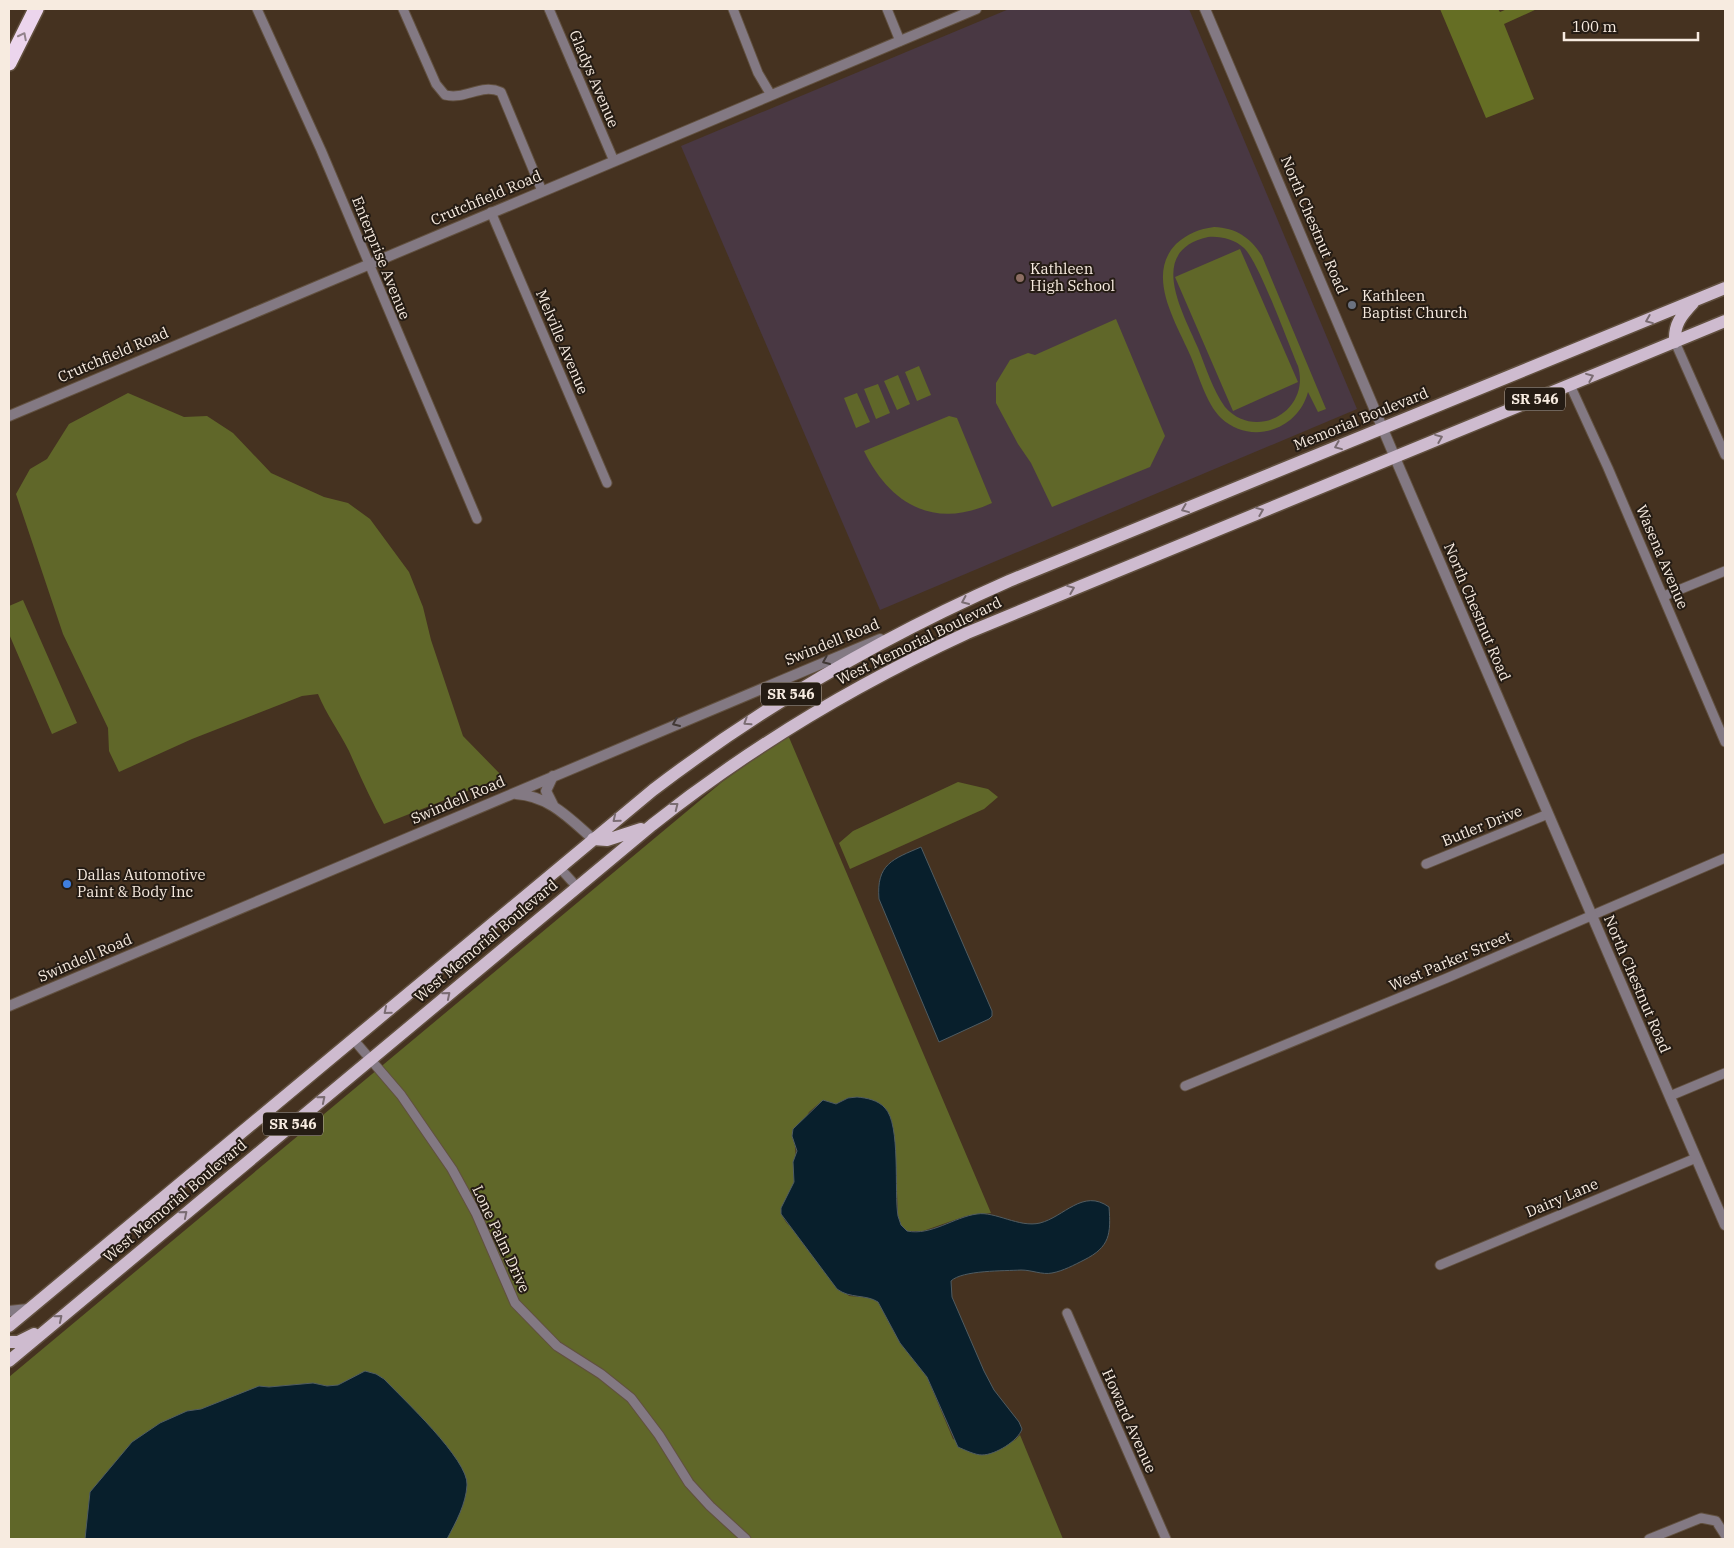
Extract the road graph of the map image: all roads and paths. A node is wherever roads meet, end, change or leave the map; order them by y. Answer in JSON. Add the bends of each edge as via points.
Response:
{"nodes":[{"id":1,"x":36,"y":9,"type":"edge"},
{"id":2,"x":257,"y":9,"type":"edge"},
{"id":3,"x":404,"y":9,"type":"edge"},
{"id":4,"x":548,"y":9,"type":"edge"},
{"id":5,"x":733,"y":9,"type":"edge"},
{"id":6,"x":886,"y":9,"type":"edge"},
{"id":7,"x":976,"y":9,"type":"edge"},
{"id":8,"x":1205,"y":9,"type":"edge"},
{"id":9,"x":900,"y":41,"type":"junction"},
{"id":10,"x":9,"y":62,"type":"edge"},
{"id":11,"x":771,"y":94,"type":"junction"},
{"id":12,"x":614,"y":161,"type":"junction"},
{"id":13,"x":542,"y":191,"type":"junction"},
{"id":14,"x":491,"y":212,"type":"junction"},
{"id":15,"x":367,"y":264,"type":"junction"},
{"id":16,"x":1725,"y":288,"type":"edge"},
{"id":17,"x":1694,"y":301,"type":"junction"},
{"id":18,"x":1725,"y":321,"type":"edge"},
{"id":19,"x":1675,"y":342,"type":"junction"},
{"id":20,"x":1570,"y":385,"type":"junction"},
{"id":21,"x":9,"y":416,"type":"edge"},
{"id":22,"x":1383,"y":428,"type":"junction"},
{"id":23,"x":1725,"y":455,"type":"edge"},
{"id":24,"x":1394,"y":456,"type":"junction"},
{"id":25,"x":607,"y":482,"type":"dead end"},
{"id":26,"x":477,"y":519,"type":"dead end"},
{"id":27,"x":1725,"y":571,"type":"edge"},
{"id":28,"x":1009,"y":581,"type":"joint"},
{"id":29,"x":1664,"y":596,"type":"junction"},
{"id":30,"x":920,"y":622,"type":"junction"},
{"id":31,"x":1725,"y":742,"type":"edge"},
{"id":32,"x":553,"y":776,"type":"junction"},
{"id":33,"x":512,"y":794,"type":"junction"},
{"id":34,"x":554,"y":806,"type":"junction"},
{"id":35,"x":1548,"y":814,"type":"junction"},
{"id":36,"x":652,"y":824,"type":"junction"},
{"id":37,"x":593,"y":839,"type":"junction"},
{"id":38,"x":1725,"y":858,"type":"edge"},
{"id":39,"x":1426,"y":864,"type":"dead end"},
{"id":40,"x":558,"y":867,"type":"junction"},
{"id":41,"x":577,"y":887,"type":"junction"},
{"id":42,"x":1592,"y":916,"type":"junction"},
{"id":43,"x":9,"y":1006,"type":"edge"},
{"id":44,"x":354,"y":1039,"type":"junction"},
{"id":45,"x":370,"y":1059,"type":"junction"},
{"id":46,"x":1725,"y":1073,"type":"edge"},
{"id":47,"x":1184,"y":1086,"type":"dead end"},
{"id":48,"x":1670,"y":1096,"type":"junction"},
{"id":49,"x":1696,"y":1158,"type":"junction"},
{"id":50,"x":1724,"y":1220,"type":"edge"},
{"id":51,"x":1440,"y":1265,"type":"dead end"},
{"id":52,"x":29,"y":1309,"type":"junction"},
{"id":53,"x":9,"y":1311,"type":"edge"},
{"id":54,"x":1067,"y":1313,"type":"dead end"},
{"id":55,"x":9,"y":1326,"type":"edge"},
{"id":56,"x":40,"y":1334,"type":"junction"},
{"id":57,"x":9,"y":1342,"type":"edge"},
{"id":58,"x":9,"y":1361,"type":"edge"},
{"id":59,"x":1725,"y":1535,"type":"edge"},
{"id":60,"x":746,"y":1539,"type":"edge"},
{"id":61,"x":1166,"y":1539,"type":"edge"},
{"id":62,"x":1648,"y":1539,"type":"edge"}],
"edges":[{"from":10,"to":1,"type":"highway","one_way":true},
{"from":2,"to":15,"type":"street","name":"Enterprise Avenue","via":[[321,150]]},
{"from":3,"to":13,"type":"street","via":[[436,84],[445,96],[463,97],[486,88],[501,92]]},
{"from":4,"to":12,"type":"street","name":"Gladys Avenue"},
{"from":5,"to":11,"type":"street","via":[[758,73]]},
{"from":6,"to":9,"type":"street"},
{"from":7,"to":9,"type":"street","name":"Crutchfield Road"},
{"from":8,"to":22,"type":"street","name":"North Chestnut Road"},
{"from":9,"to":11,"type":"street","name":"Crutchfield Road"},
{"from":11,"to":12,"type":"street","name":"Crutchfield Road"},
{"from":12,"to":13,"type":"street","name":"Crutchfield Road"},
{"from":13,"to":14,"type":"street","name":"Crutchfield Road"},
{"from":14,"to":15,"type":"street","name":"Crutchfield Road"},
{"from":14,"to":25,"type":"street","name":"Melville Avenue"},
{"from":15,"to":21,"type":"street","name":"Crutchfield Road"},
{"from":15,"to":26,"type":"street","name":"Enterprise Avenue"},
{"from":16,"to":17,"type":"main road","name":"Memorial Boulevard","number":"SR 546"},
{"from":17,"to":19,"type":"main road","via":[[1678,320],[1674,330]]},
{"from":17,"to":22,"type":"main road","name":"Memorial Boulevard","number":"SR 546","one_way":true},
{"from":18,"to":19,"type":"main road","number":"SR 546"},
{"from":20,"to":19,"type":"main road","number":"SR 546","one_way":true},
{"from":19,"to":23,"type":"street"},
{"from":24,"to":20,"type":"main road","number":"SR 546","one_way":true},
{"from":20,"to":29,"type":"street","name":"Wasena Avenue"},
{"from":22,"to":24,"type":"street","name":"North Chestnut Road"},
{"from":22,"to":28,"type":"main road","name":"Memorial Boulevard","number":"SR 546","one_way":true},
{"from":24,"to":35,"type":"street","name":"North Chestnut Road"},
{"from":36,"to":24,"type":"main road","name":"West Memorial Boulevard","number":"SR 546","one_way":true,"via":[[716,776],[813,712],[907,661],[1026,608]]},
{"from":27,"to":29,"type":"street"},
{"from":28,"to":30,"type":"main road","name":"West Memorial Boulevard","number":"SR 546","one_way":true},
{"from":29,"to":31,"type":"street","name":"Wasena Avenue"},
{"from":30,"to":32,"type":"street","name":"Swindell Road","one_way":true},
{"from":30,"to":37,"type":"main road","name":"West Memorial Boulevard","number":"SR 546","one_way":true,"via":[[832,669],[729,734]]},
{"from":32,"to":33,"type":"street","name":"Swindell Road"},
{"from":32,"to":34,"type":"street","via":[[546,791]]},
{"from":33,"to":34,"type":"street","via":[[530,795]]},
{"from":33,"to":43,"type":"street","name":"Swindell Road"},
{"from":34,"to":37,"type":"street"},
{"from":35,"to":39,"type":"street","name":"Butler Drive"},
{"from":35,"to":42,"type":"street","name":"North Chestnut Road"},
{"from":36,"to":37,"type":"main road","via":[[620,837]]},
{"from":36,"to":41,"type":"main road","name":"West Memorial Boulevard","number":"SR 546"},
{"from":37,"to":40,"type":"main road","name":"West Memorial Boulevard","number":"SR 546"},
{"from":38,"to":42,"type":"street","name":"West Parker Street"},
{"from":40,"to":41,"type":"street"},
{"from":40,"to":44,"type":"main road","name":"West Memorial Boulevard","number":"SR 546","one_way":true},
{"from":45,"to":41,"type":"main road","name":"West Memorial Boulevard","number":"SR 546","one_way":true},
{"from":42,"to":47,"type":"street","name":"West Parker Street"},
{"from":42,"to":48,"type":"street","name":"North Chestnut Road"},
{"from":44,"to":45,"type":"street","name":"Lone Palm Drive"},
{"from":44,"to":52,"type":"main road","name":"West Memorial Boulevard","number":"SR 546"},
{"from":56,"to":45,"type":"main road","name":"West Memorial Boulevard","number":"SR 546","one_way":true},
{"from":45,"to":60,"type":"street","name":"Lone Palm Drive","via":[[401,1095],[452,1169],[476,1213],[515,1303],[557,1346],[631,1398],[659,1434],[689,1483]]},
{"from":46,"to":48,"type":"street"},
{"from":48,"to":49,"type":"street","name":"North Chestnut Road"},
{"from":49,"to":50,"type":"street","name":"North Chestnut Road"},
{"from":49,"to":51,"type":"street","name":"Dairy Lane"},
{"from":52,"to":53,"type":"street"},
{"from":52,"to":55,"type":"main road","name":"West Memorial Boulevard","number":"SR 546"},
{"from":54,"to":61,"type":"street","name":"Howard Avenue"},
{"from":56,"to":57,"type":"main road"},
{"from":56,"to":58,"type":"main road","name":"West Memorial Boulevard","number":"SR 546"},
{"from":59,"to":62,"type":"street","via":[[1716,1521],[1701,1518]]}]}
